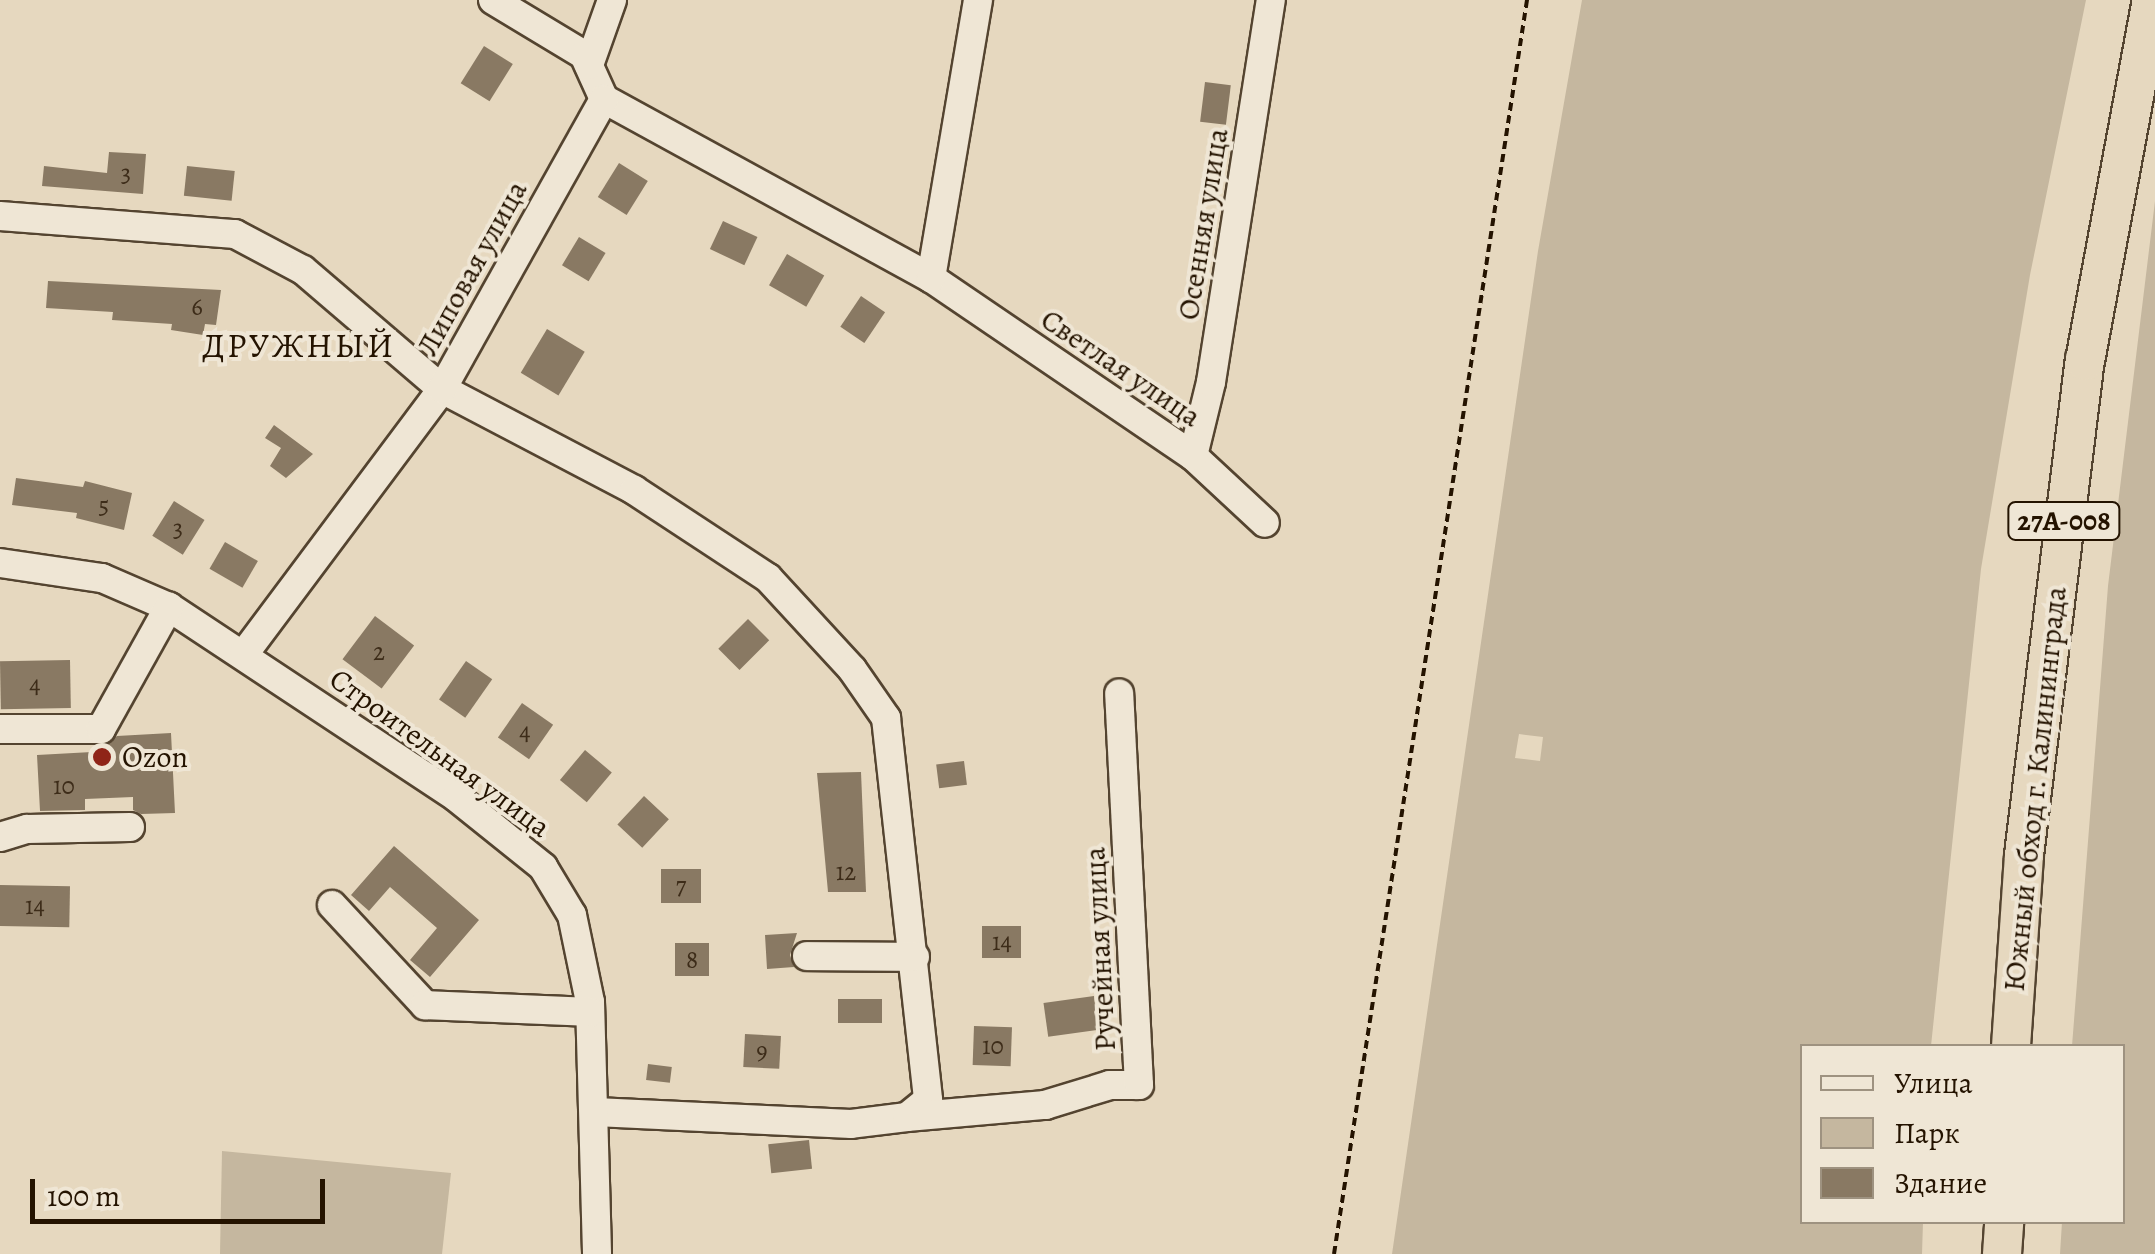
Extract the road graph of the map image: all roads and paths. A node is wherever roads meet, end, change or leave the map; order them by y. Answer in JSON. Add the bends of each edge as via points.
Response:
{"nodes":[{"id":1,"x":493,"y":0,"type":"edge"},
{"id":2,"x":612,"y":0,"type":"edge"},
{"id":3,"x":978,"y":0,"type":"edge"},
{"id":4,"x":1271,"y":0,"type":"edge"},
{"id":5,"x":1527,"y":0,"type":"edge"},
{"id":6,"x":2152,"y":0,"type":"edge"},
{"id":7,"x":588,"y":65,"type":"junction"},
{"id":8,"x":604,"y":99,"type":"junction"},
{"id":9,"x":0,"y":216,"type":"edge"},
{"id":10,"x":931,"y":278,"type":"junction"},
{"id":11,"x":442,"y":389,"type":"junction"},
{"id":12,"x":1193,"y":456,"type":"junction"},
{"id":13,"x":1264,"y":523,"type":"dead end"},
{"id":14,"x":0,"y":563,"type":"edge"},
{"id":15,"x":170,"y":607,"type":"junction"},
{"id":16,"x":244,"y":654,"type":"junction"},
{"id":17,"x":1120,"y":694,"type":"dead end"},
{"id":18,"x":0,"y":729,"type":"edge"},
{"id":19,"x":34,"y":729,"type":"junction"},
{"id":20,"x":0,"y":751,"type":"edge"},
{"id":21,"x":130,"y":827,"type":"dead end"},
{"id":22,"x":0,"y":836,"type":"edge"},
{"id":23,"x":332,"y":905,"type":"dead end"},
{"id":24,"x":806,"y":956,"type":"dead end"},
{"id":25,"x":915,"y":957,"type":"junction"},
{"id":26,"x":590,"y":1012,"type":"junction"},
{"id":27,"x":2011,"y":1044,"type":"edge"},
{"id":28,"x":595,"y":1112,"type":"junction"},
{"id":29,"x":907,"y":1117,"type":"junction"},
{"id":30,"x":2004,"y":1224,"type":"edge"},
{"id":31,"x":596,"y":1254,"type":"edge"},
{"id":32,"x":1334,"y":1254,"type":"edge"},
{"id":33,"x":2002,"y":1254,"type":"edge"}],
"edges":[{"from":1,"to":7,"type":"street","via":[[584,55]]},
{"from":2,"to":7,"type":"street"},
{"from":3,"to":10,"type":"street"},
{"from":4,"to":12,"type":"street","name":"Осенняя улица","via":[[1211,382]]},
{"from":5,"to":32,"type":"path"},
{"from":6,"to":27,"type":"highway","name":"Южный обход г. Калининграда","number":"27А-008","via":[[2119,158],[2070,475],[2024,855]]},
{"from":7,"to":8,"type":"street"},
{"from":8,"to":10,"type":"street","name":"Светлая улица"},
{"from":8,"to":11,"type":"street","name":"Липовая улица"},
{"from":9,"to":11,"type":"street","via":[[235,234],[303,270]]},
{"from":10,"to":12,"type":"street","name":"Светлая улица"},
{"from":11,"to":16,"type":"street","name":"Липовая улица"},
{"from":11,"to":25,"type":"street","via":[[634,490],[768,578],[852,669],[886,718]]},
{"from":12,"to":13,"type":"street","name":"Светлая улица"},
{"from":14,"to":15,"type":"street","name":"Строительная улица","via":[[102,578]]},
{"from":15,"to":16,"type":"street","name":"Строительная улица"},
{"from":15,"to":19,"type":"street","via":[[102,729]]},
{"from":16,"to":26,"type":"street","name":"Строительная улица","via":[[456,798],[544,867],[572,915]]},
{"from":17,"to":29,"type":"street","name":"Ручейная улица","via":[[1139,1085],[1110,1085],[1046,1105]]},
{"from":18,"to":19,"type":"street"},
{"from":19,"to":20,"type":"street"},
{"from":21,"to":22,"type":"street","via":[[28,829]]},
{"from":23,"to":26,"type":"street","via":[[425,1005]]},
{"from":24,"to":25,"type":"street"},
{"from":25,"to":29,"type":"street","via":[[928,1100]]},
{"from":26,"to":28,"type":"street","name":"Строительная улица"},
{"from":28,"to":29,"type":"street","via":[[851,1124]]},
{"from":28,"to":31,"type":"street","name":"Строительная улица"},
{"from":30,"to":33,"type":"highway"}]}
